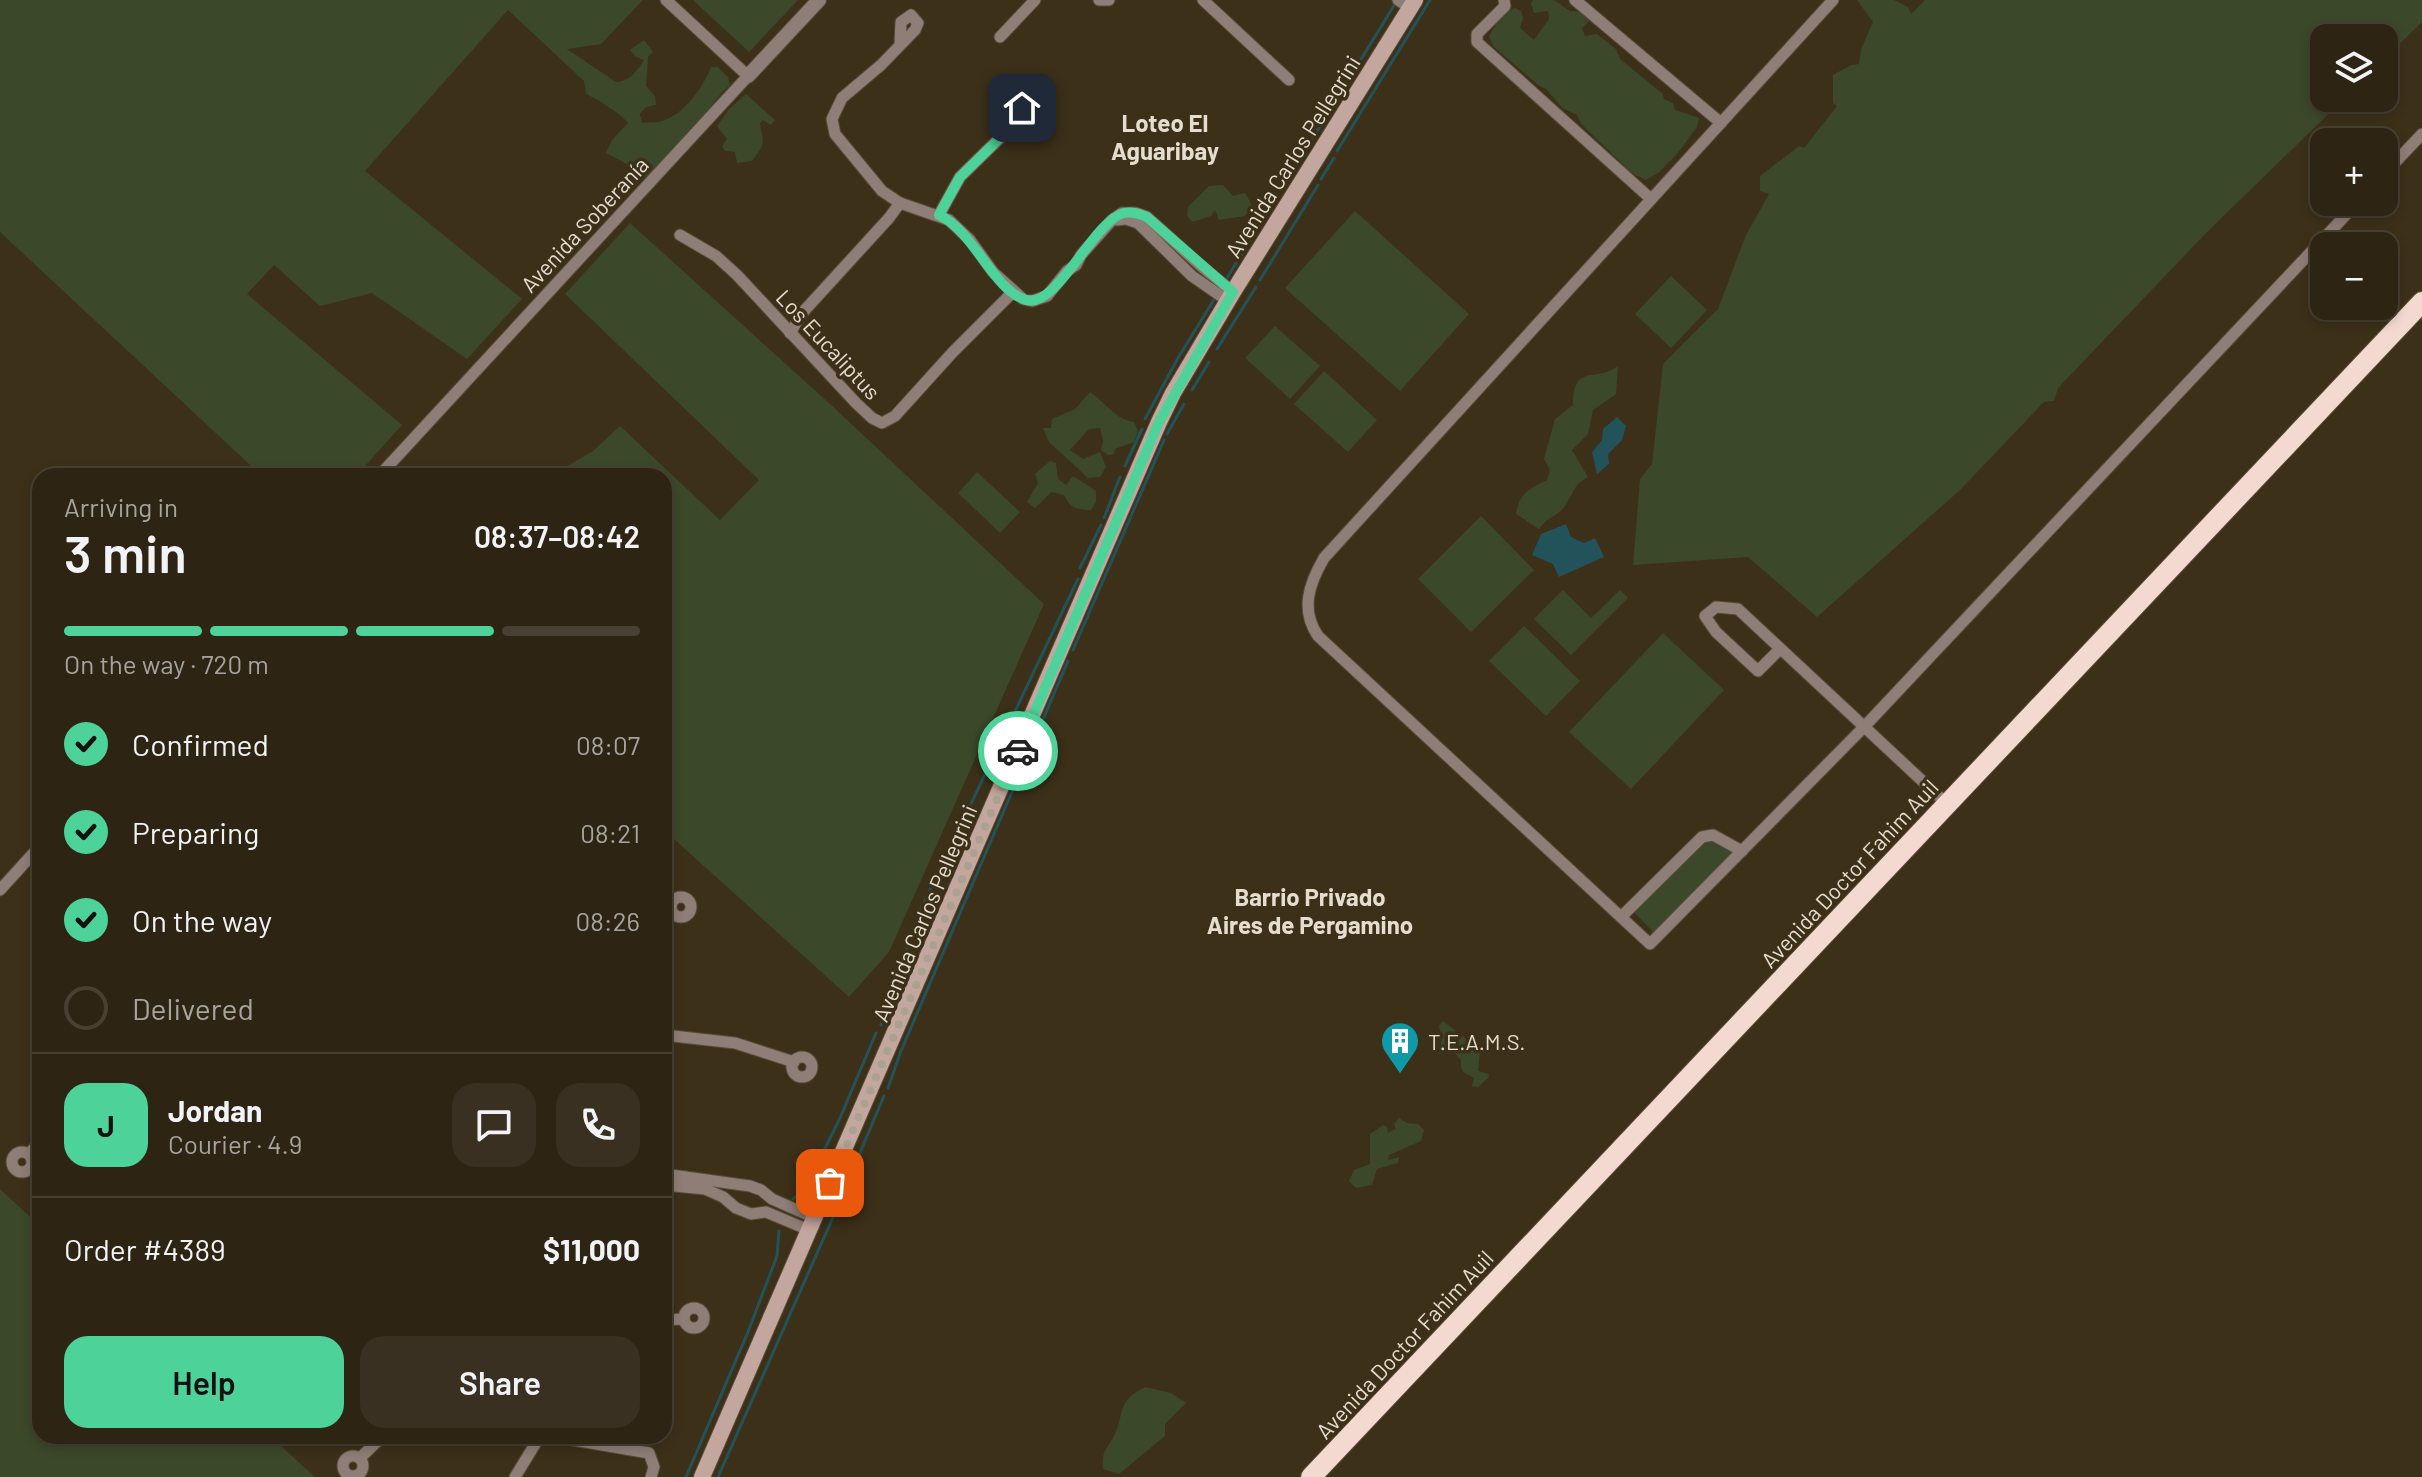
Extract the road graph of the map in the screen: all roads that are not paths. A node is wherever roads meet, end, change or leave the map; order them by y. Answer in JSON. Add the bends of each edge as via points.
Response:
{"nodes":[{"id":1,"x":666,"y":0,"type":"edge"},
{"id":2,"x":819,"y":0,"type":"edge"},
{"id":3,"x":1035,"y":0,"type":"edge"},
{"id":4,"x":1099,"y":0,"type":"edge"},
{"id":5,"x":1109,"y":0,"type":"edge"},
{"id":6,"x":1203,"y":0,"type":"edge"},
{"id":7,"x":1575,"y":0,"type":"edge"},
{"id":8,"x":1833,"y":0,"type":"edge"},
{"id":9,"x":1507,"y":2,"type":"edge"},
{"id":10,"x":1408,"y":3,"type":"edge"},
{"id":11,"x":1000,"y":37,"type":"dead end"},
{"id":12,"x":900,"y":44,"type":"dead end"},
{"id":13,"x":748,"y":76,"type":"junction"},
{"id":14,"x":1289,"y":80,"type":"dead end"},
{"id":15,"x":1721,"y":123,"type":"junction"},
{"id":16,"x":1005,"y":133,"type":"dead end"},
{"id":17,"x":2422,"y":134,"type":"edge"},
{"id":18,"x":2398,"y":159,"type":"edge"},
{"id":19,"x":1651,"y":199,"type":"junction"},
{"id":20,"x":900,"y":203,"type":"junction"},
{"id":21,"x":939,"y":215,"type":"junction"},
{"id":22,"x":2345,"y":216,"type":"edge"},
{"id":23,"x":680,"y":235,"type":"dead end"},
{"id":24,"x":1013,"y":292,"type":"junction"},
{"id":25,"x":1231,"y":296,"type":"junction"},
{"id":26,"x":2422,"y":302,"type":"edge"},
{"id":27,"x":790,"y":333,"type":"junction"},
{"id":28,"x":386,"y":468,"type":"edge"},
{"id":29,"x":1780,"y":649,"type":"junction"},
{"id":30,"x":1864,"y":727,"type":"junction"},
{"id":31,"x":1947,"y":804,"type":"junction"},
{"id":32,"x":1742,"y":851,"type":"junction"},
{"id":33,"x":32,"y":855,"type":"edge"},
{"id":34,"x":0,"y":890,"type":"edge"},
{"id":35,"x":1621,"y":917,"type":"junction"},
{"id":36,"x":672,"y":1036,"type":"edge"},
{"id":37,"x":794,"y":1062,"type":"dead end"},
{"id":38,"x":32,"y":1150,"type":"edge"},
{"id":39,"x":29,"y":1154,"type":"dead end"},
{"id":40,"x":672,"y":1175,"type":"edge"},
{"id":41,"x":729,"y":1182,"type":"junction"},
{"id":42,"x":672,"y":1185,"type":"edge"},
{"id":43,"x":723,"y":1197,"type":"junction"},
{"id":44,"x":772,"y":1199,"type":"junction"},
{"id":45,"x":766,"y":1212,"type":"junction"},
{"id":46,"x":812,"y":1224,"type":"junction"},
{"id":47,"x":684,"y":1319,"type":"dead end"},
{"id":48,"x":672,"y":1320,"type":"edge"},
{"id":49,"x":375,"y":1444,"type":"edge"},
{"id":50,"x":535,"y":1444,"type":"edge"},
{"id":51,"x":597,"y":1444,"type":"edge"},
{"id":52,"x":360,"y":1458,"type":"dead end"},
{"id":53,"x":515,"y":1477,"type":"edge"},
{"id":54,"x":651,"y":1477,"type":"edge"},
{"id":55,"x":702,"y":1477,"type":"edge"},
{"id":56,"x":1311,"y":1477,"type":"edge"}],
"edges":[{"from":1,"to":13,"type":"street"},
{"from":2,"to":13,"type":"street","name":"Avenida Soberanía"},
{"from":3,"to":11,"type":"street"},
{"from":4,"to":5,"type":"street"},
{"from":6,"to":14,"type":"street"},
{"from":7,"to":15,"type":"street"},
{"from":8,"to":15,"type":"street"},
{"from":9,"to":19,"type":"street","via":[[1477,34],[1477,42]]},
{"from":10,"to":25,"type":"main road","name":"Avenida Carlos Pellegrini"},
{"from":12,"to":20,"type":"street","via":[[842,98],[832,119],[835,134],[882,191]]},
{"from":13,"to":28,"type":"street","name":"Avenida Soberanía"},
{"from":15,"to":19,"type":"street"},
{"from":16,"to":21,"type":"street","via":[[960,177]]},
{"from":17,"to":18,"type":"street"},
{"from":19,"to":35,"type":"street","via":[[1324,558],[1307,604],[1318,636]]},
{"from":20,"to":21,"type":"street"},
{"from":20,"to":27,"type":"street"},
{"from":21,"to":24,"type":"street","via":[[961,230]]},
{"from":22,"to":30,"type":"street"},
{"from":23,"to":27,"type":"street","name":"Los Eucaliptus","via":[[716,256]]},
{"from":24,"to":25,"type":"street","via":[[1023,299],[1047,296],[1112,220],[1136,213],[1147,217]]},
{"from":24,"to":27,"type":"street","name":"Los Eucaliptus","via":[[895,416],[882,423]]},
{"from":25,"to":46,"type":"main road","name":"Avenida Carlos Pellegrini","via":[[1159,422]]},
{"from":26,"to":31,"type":"highway","name":"Avenida Doctor Fahim Auil"},
{"from":29,"to":29,"type":"street","via":[[1738,609],[1716,607],[1705,616],[1758,671]]},
{"from":29,"to":30,"type":"street"},
{"from":30,"to":31,"type":"street"},
{"from":30,"to":32,"type":"street"},
{"from":31,"to":56,"type":"highway","name":"Avenida Doctor Fahim Auil"},
{"from":32,"to":35,"type":"street","via":[[1713,835],[1702,837]]},
{"from":32,"to":35,"type":"street","via":[[1650,944]]},
{"from":33,"to":34,"type":"street"},
{"from":36,"to":37,"type":"street","via":[[735,1043]]},
{"from":38,"to":39,"type":"street"},
{"from":40,"to":41,"type":"street"},
{"from":41,"to":43,"type":"street"},
{"from":41,"to":44,"type":"street","via":[[761,1190]]},
{"from":42,"to":43,"type":"street"},
{"from":43,"to":45,"type":"street","via":[[751,1214]]},
{"from":44,"to":45,"type":"street"},
{"from":44,"to":46,"type":"street"},
{"from":45,"to":46,"type":"street"},
{"from":46,"to":55,"type":"main road","name":"Avenida Carlos Pellegrini"},
{"from":47,"to":48,"type":"street"},
{"from":49,"to":52,"type":"street"},
{"from":50,"to":53,"type":"street"},
{"from":51,"to":54,"type":"street","via":[[649,1453]]}]}
